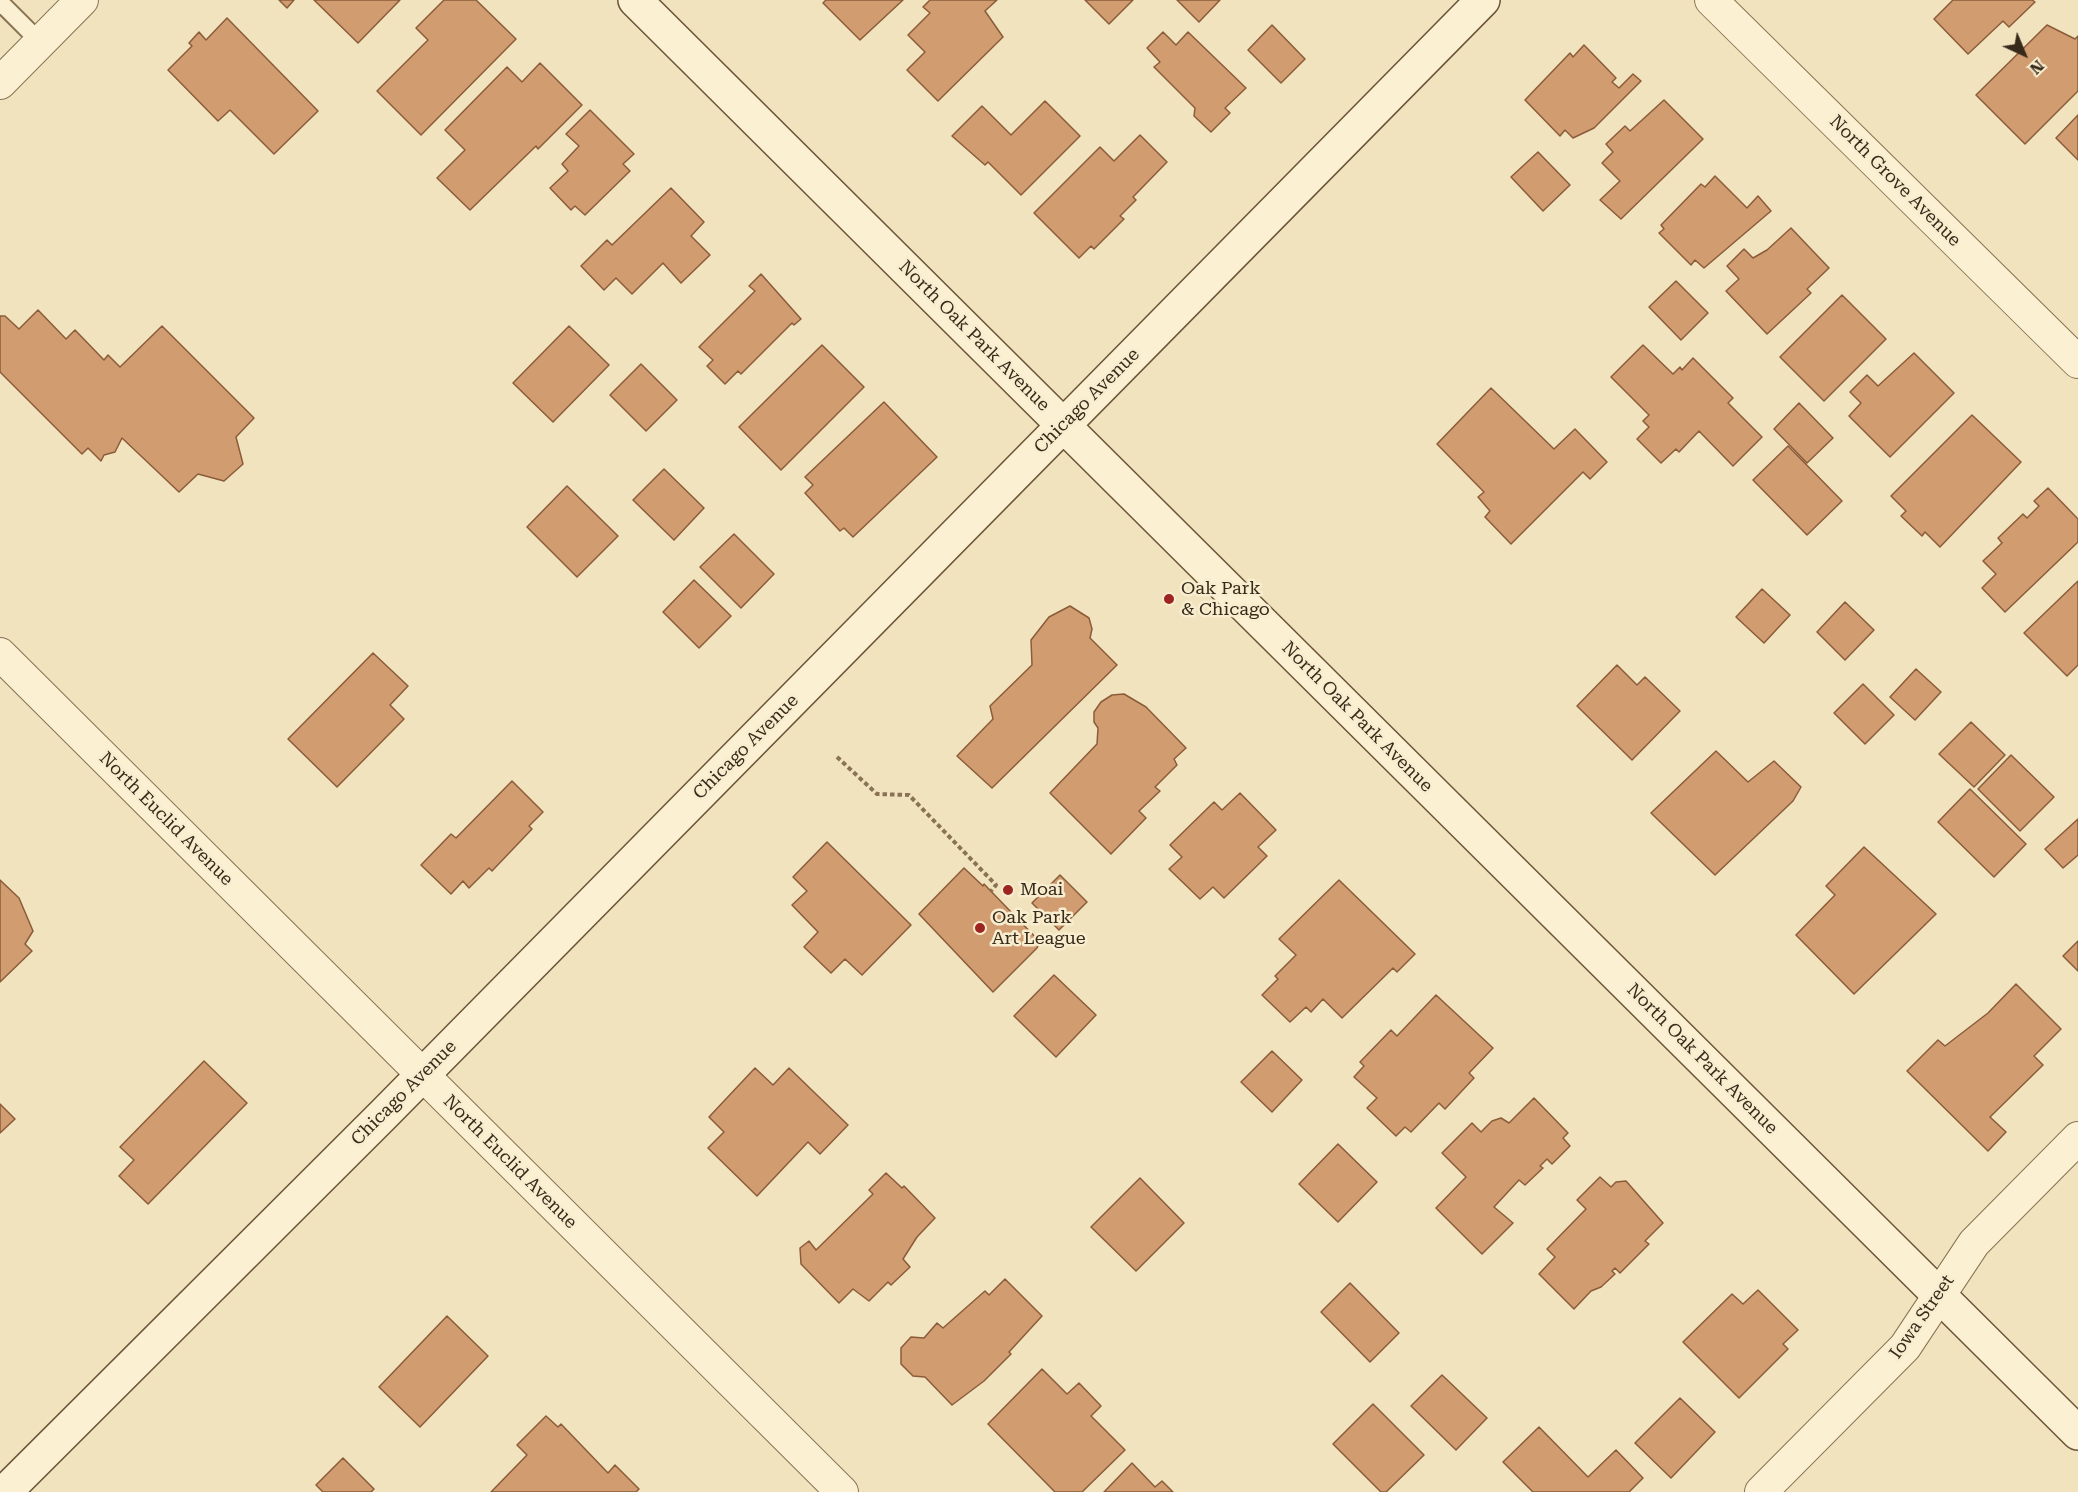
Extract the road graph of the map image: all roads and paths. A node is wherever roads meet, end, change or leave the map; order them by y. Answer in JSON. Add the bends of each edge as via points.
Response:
{"nodes":[{"id":1,"x":82,"y":0,"type":"edge"},
{"id":2,"x":635,"y":0,"type":"edge"},
{"id":3,"x":1483,"y":0,"type":"edge"},
{"id":4,"x":1711,"y":0,"type":"edge"},
{"id":5,"x":0,"y":2,"type":"edge"},
{"id":6,"x":40,"y":42,"type":"junction"},
{"id":7,"x":0,"y":82,"type":"edge"},
{"id":8,"x":2078,"y":362,"type":"edge"},
{"id":9,"x":1063,"y":425,"type":"junction"},
{"id":10,"x":0,"y":654,"type":"edge"},
{"id":11,"x":837,"y":757,"type":"dead end"},
{"id":12,"x":991,"y":891,"type":"dead end"},
{"id":13,"x":423,"y":1075,"type":"junction"},
{"id":14,"x":2078,"y":1138,"type":"edge"},
{"id":15,"x":1938,"y":1294,"type":"junction"},
{"id":16,"x":2078,"y":1433,"type":"edge"},
{"id":17,"x":6,"y":1492,"type":"edge"},
{"id":18,"x":842,"y":1492,"type":"edge"},
{"id":19,"x":1761,"y":1492,"type":"edge"}],
"edges":[{"from":1,"to":6,"type":"street"},
{"from":2,"to":9,"type":"main road","name":"North Oak Park Avenue"},
{"from":3,"to":9,"type":"main road","name":"Chicago Avenue"},
{"from":4,"to":8,"type":"street","name":"North Grove Avenue"},
{"from":5,"to":6,"type":"lane"},
{"from":6,"to":7,"type":"street"},
{"from":9,"to":13,"type":"main road","name":"Chicago Avenue"},
{"from":9,"to":15,"type":"main road","name":"North Oak Park Avenue"},
{"from":10,"to":13,"type":"street","name":"North Euclid Avenue"},
{"from":11,"to":12,"type":"path","via":[[877,794],[909,795],[996,885]]},
{"from":13,"to":17,"type":"main road","name":"Chicago Avenue"},
{"from":13,"to":18,"type":"street","name":"North Euclid Avenue"},
{"from":14,"to":15,"type":"street","name":"Iowa Street","via":[[1974,1243]]},
{"from":15,"to":16,"type":"main road","name":"North Oak Park Avenue"},
{"from":15,"to":19,"type":"street","name":"Iowa Street","via":[[1905,1347]]}]}
